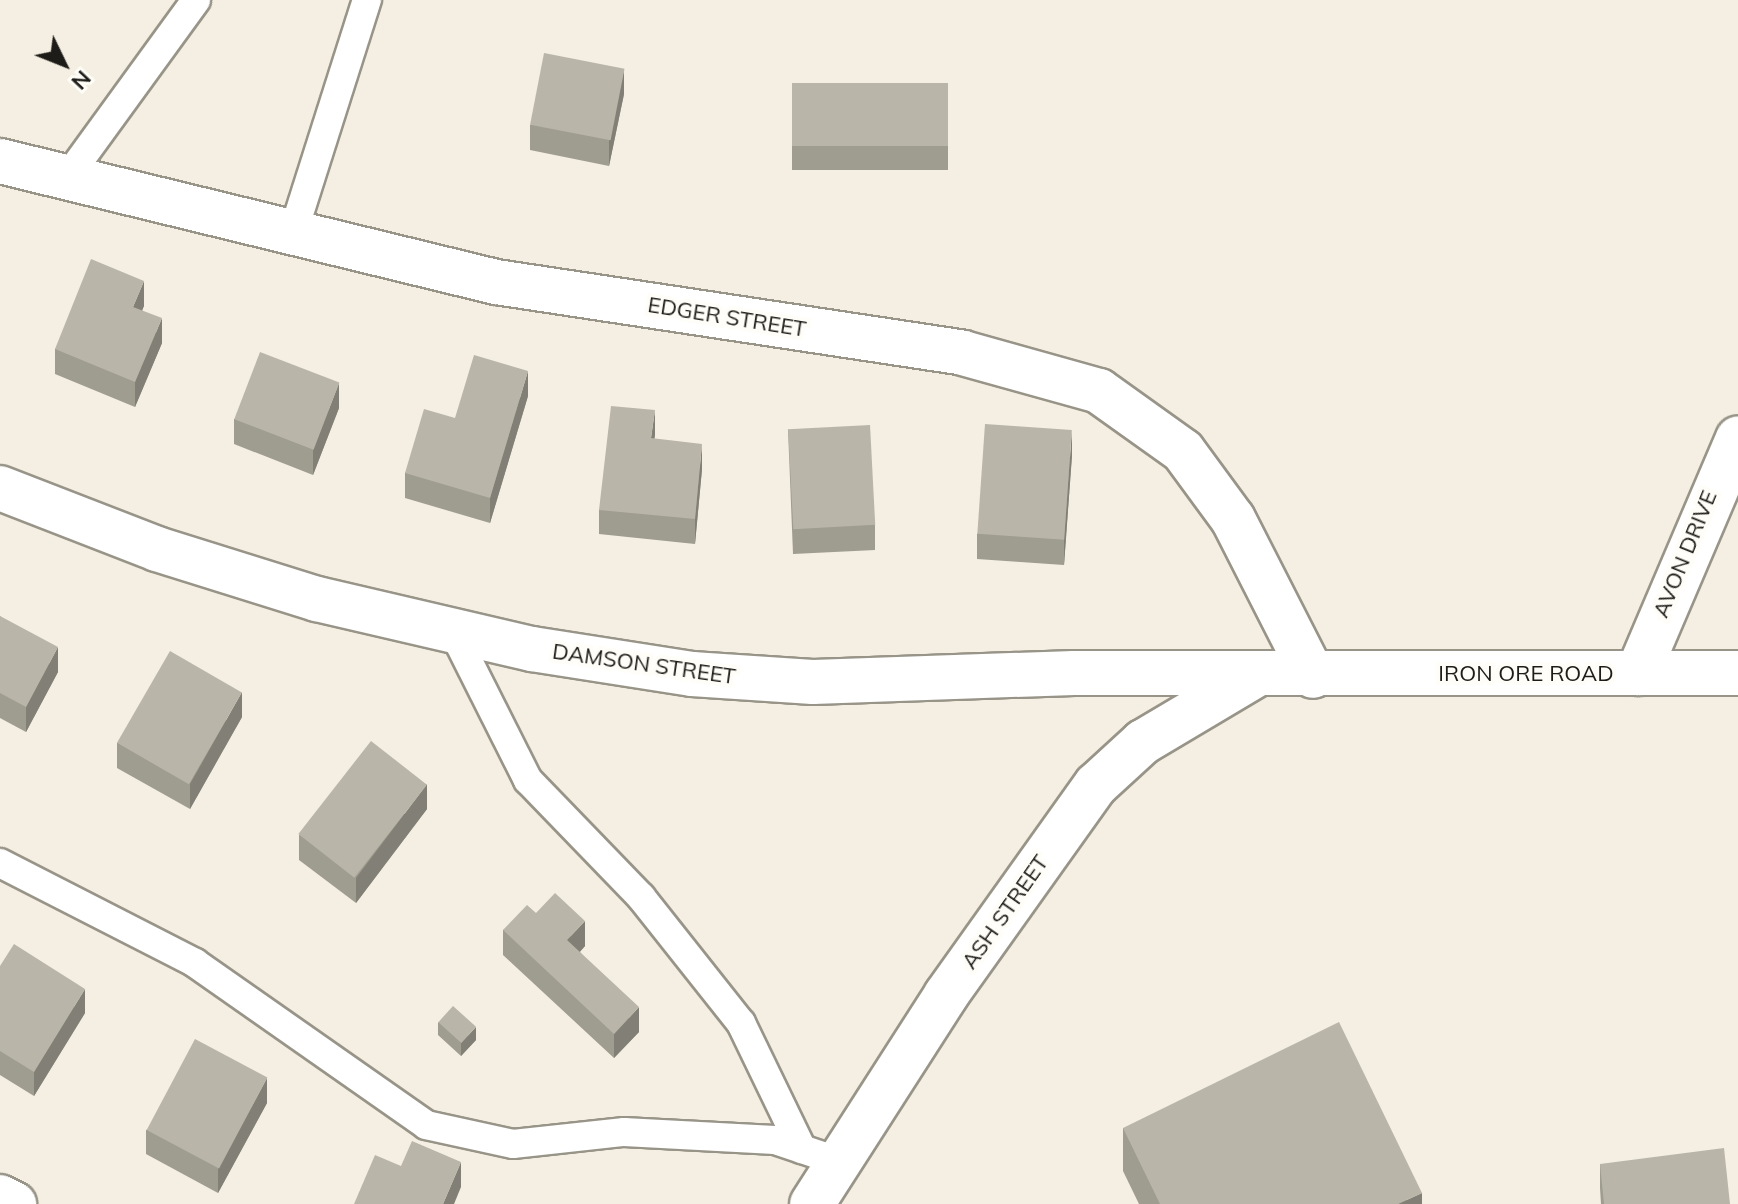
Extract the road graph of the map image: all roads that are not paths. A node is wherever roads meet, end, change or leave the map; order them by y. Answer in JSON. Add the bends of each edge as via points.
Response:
{"nodes":[{"id":1,"x":196,"y":0,"type":"edge"},
{"id":2,"x":367,"y":0,"type":"edge"},
{"id":3,"x":0,"y":161,"type":"edge"},
{"id":4,"x":69,"y":175,"type":"junction"},
{"id":5,"x":292,"y":236,"type":"junction"},
{"id":6,"x":1738,"y":438,"type":"edge"},
{"id":7,"x":0,"y":488,"type":"edge"},
{"id":8,"x":453,"y":631,"type":"junction"},
{"id":9,"x":1638,"y":673,"type":"junction"},
{"id":10,"x":1738,"y":673,"type":"edge"},
{"id":11,"x":1256,"y":675,"type":"junction"},
{"id":12,"x":1313,"y":676,"type":"junction"},
{"id":13,"x":0,"y":863,"type":"edge"},
{"id":14,"x":819,"y":1155,"type":"junction"},
{"id":15,"x":0,"y":1197,"type":"edge"},
{"id":16,"x":14,"y":1204,"type":"edge"},
{"id":17,"x":812,"y":1204,"type":"edge"}],
"edges":[{"from":1,"to":4,"type":"lane"},
{"from":2,"to":5,"type":"lane"},
{"from":3,"to":4,"type":"street","name":"EDGER STREET"},
{"from":4,"to":5,"type":"street","name":"EDGER STREET"},
{"from":5,"to":12,"type":"street","name":"EDGER STREET","via":[[496,282],[963,353],[1099,391],[1183,451],[1233,519]]},
{"from":6,"to":9,"type":"street","name":"AVON DRIVE"},
{"from":7,"to":8,"type":"street","name":"DAMSON STREET","via":[[211,566]]},
{"from":8,"to":11,"type":"street","name":"DAMSON STREET","via":[[692,674],[813,682]]},
{"from":8,"to":14,"type":"lane","via":[[528,780],[641,897],[741,1023]]},
{"from":9,"to":10,"type":"street","name":"IRON ORE ROAD"},
{"from":9,"to":12,"type":"street","name":"IRON ORE ROAD"},
{"from":11,"to":12,"type":"street","name":"DAMSON STREET"},
{"from":11,"to":14,"type":"street","name":"ASH STREET","via":[[1143,742],[1096,785]]},
{"from":13,"to":14,"type":"lane","via":[[195,963],[426,1125],[513,1144],[624,1132],[775,1140]]},
{"from":14,"to":17,"type":"street","name":"ASH STREET"},
{"from":15,"to":16,"type":"street"}]}
